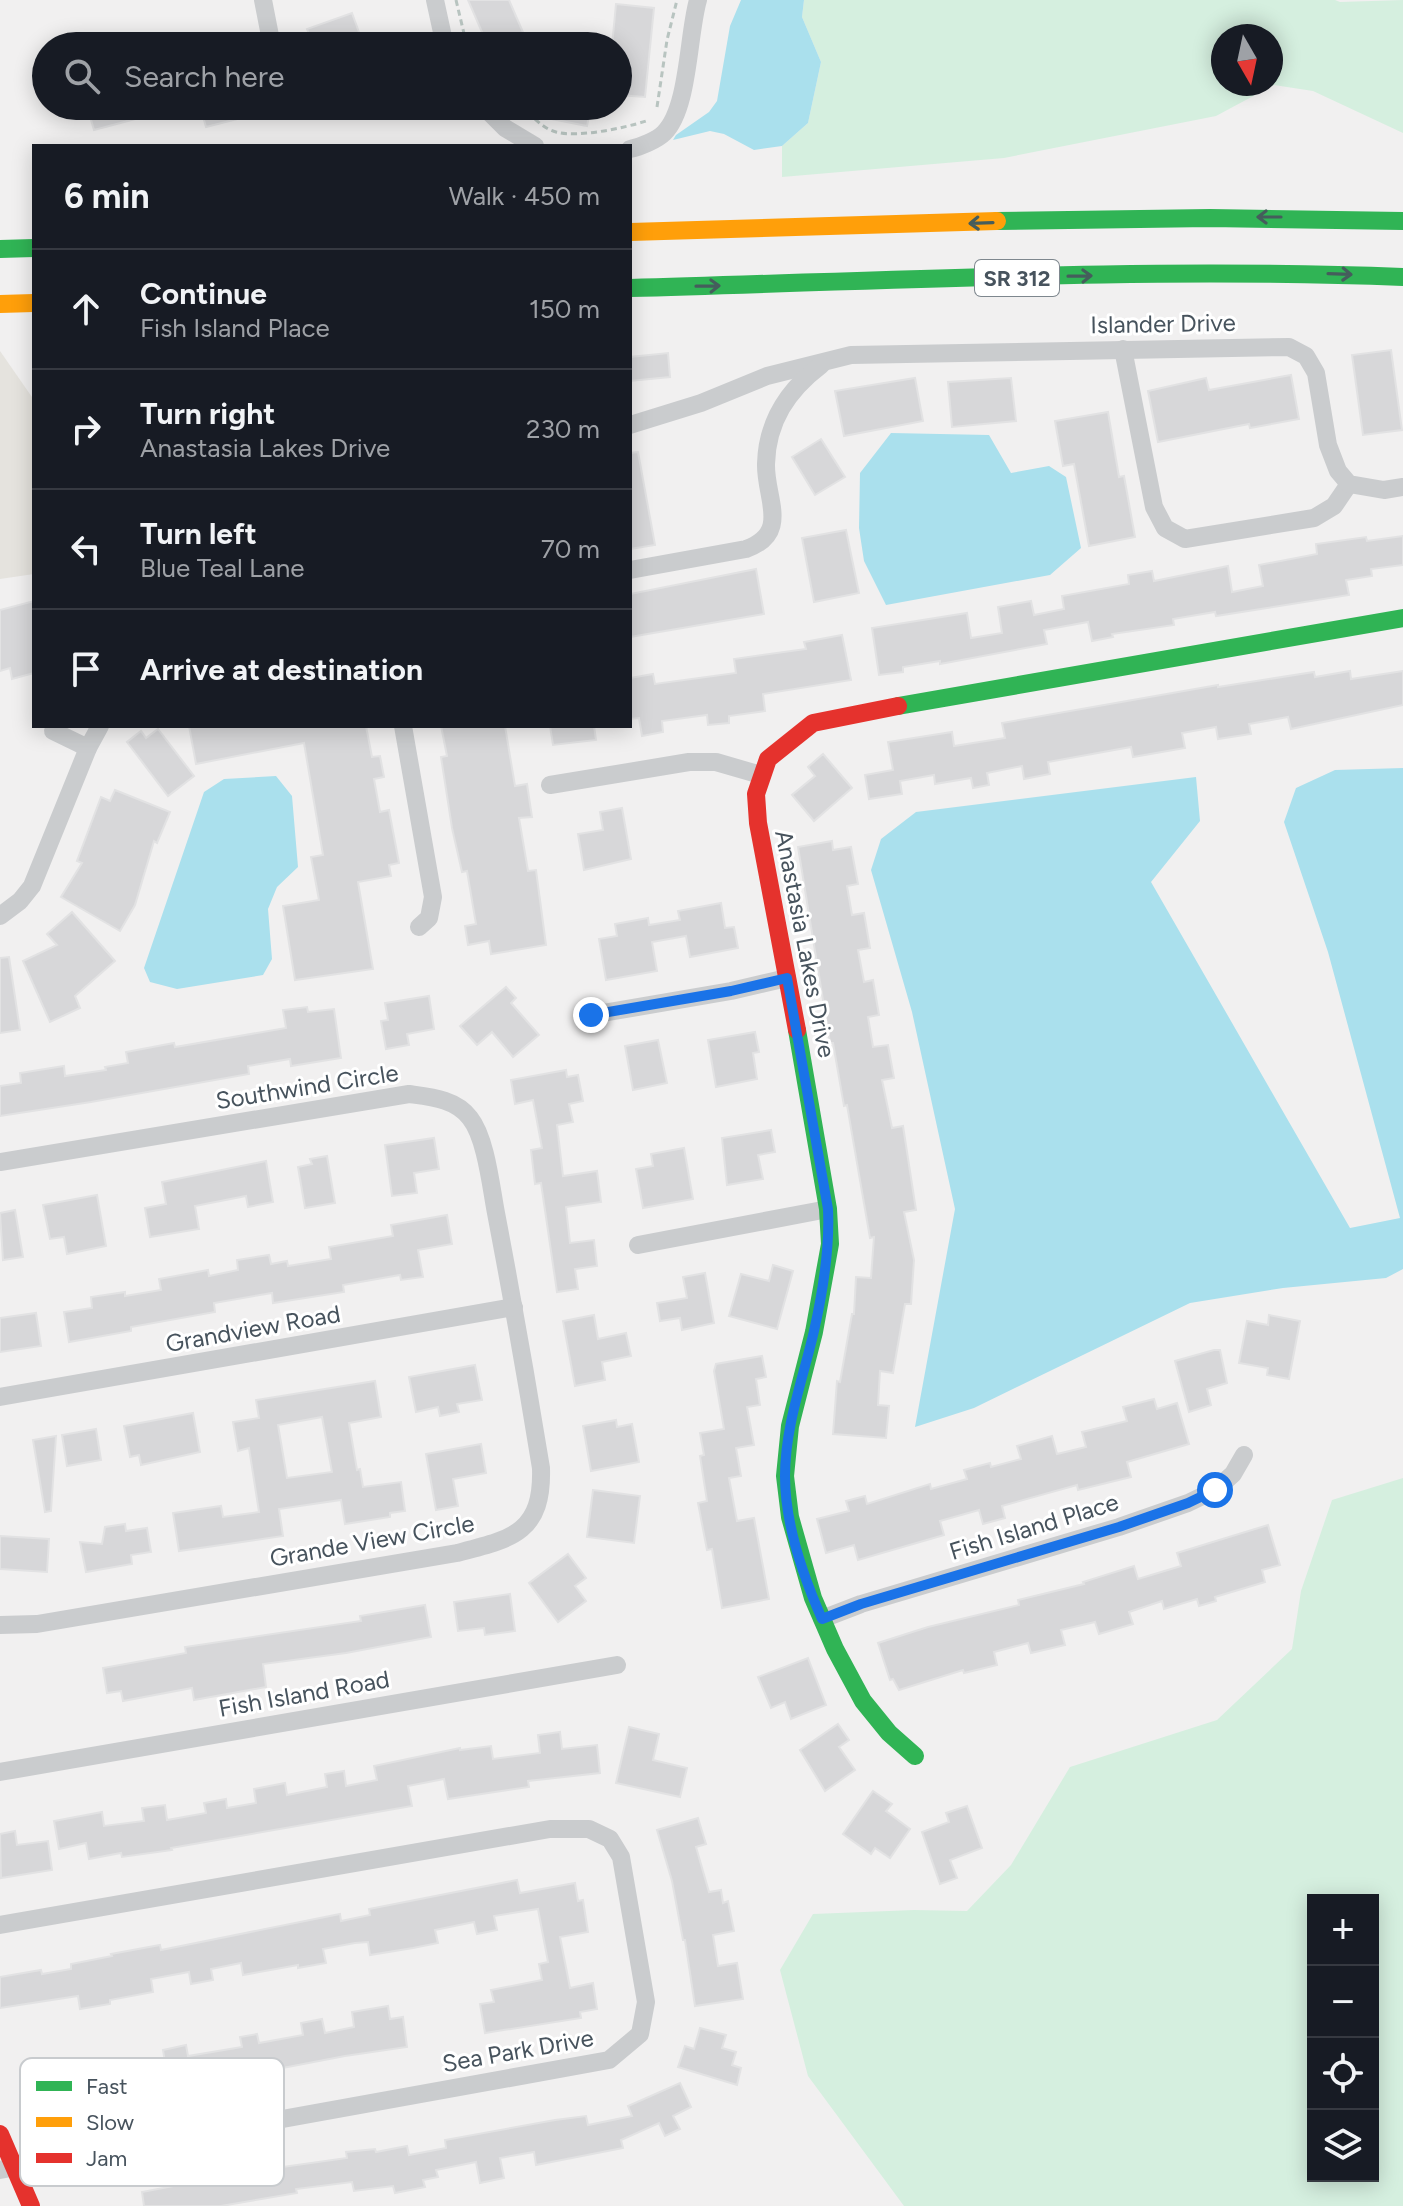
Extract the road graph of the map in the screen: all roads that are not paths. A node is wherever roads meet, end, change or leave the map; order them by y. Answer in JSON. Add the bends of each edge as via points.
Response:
{"nodes":[{"id":1,"x":263,"y":0,"type":"edge"},
{"id":2,"x":435,"y":0,"type":"edge"},
{"id":3,"x":698,"y":0,"type":"edge"},
{"id":4,"x":269,"y":32,"type":"edge"},
{"id":5,"x":442,"y":32,"type":"edge"},
{"id":6,"x":497,"y":120,"type":"edge"},
{"id":7,"x":532,"y":144,"type":"edge"},
{"id":8,"x":632,"y":148,"type":"edge"},
{"id":9,"x":1403,"y":221,"type":"edge"},
{"id":10,"x":632,"y":232,"type":"edge"},
{"id":11,"x":32,"y":248,"type":"edge"},
{"id":12,"x":0,"y":249,"type":"edge"},
{"id":13,"x":1403,"y":277,"type":"edge"},
{"id":14,"x":632,"y":288,"type":"edge"},
{"id":15,"x":32,"y":303,"type":"edge"},
{"id":16,"x":0,"y":304,"type":"edge"},
{"id":17,"x":1123,"y":349,"type":"junction"},
{"id":18,"x":826,"y":361,"type":"junction"},
{"id":19,"x":632,"y":424,"type":"edge"},
{"id":20,"x":1349,"y":484,"type":"junction"},
{"id":21,"x":1403,"y":487,"type":"edge"},
{"id":22,"x":632,"y":570,"type":"edge"},
{"id":23,"x":1403,"y":618,"type":"edge"},
{"id":24,"x":99,"y":728,"type":"edge"},
{"id":25,"x":403,"y":728,"type":"edge"},
{"id":26,"x":53,"y":731,"type":"dead end"},
{"id":27,"x":88,"y":748,"type":"junction"},
{"id":28,"x":761,"y":775,"type":"junction"},
{"id":29,"x":550,"y":785,"type":"dead end"},
{"id":30,"x":0,"y":916,"type":"edge"},
{"id":31,"x":419,"y":927,"type":"dead end"},
{"id":32,"x":787,"y":978,"type":"junction"},
{"id":33,"x":591,"y":1015,"type":"dead end"},
{"id":34,"x":0,"y":1162,"type":"edge"},
{"id":35,"x":828,"y":1209,"type":"junction"},
{"id":36,"x":638,"y":1245,"type":"dead end"},
{"id":37,"x":514,"y":1307,"type":"junction"},
{"id":38,"x":0,"y":1397,"type":"edge"},
{"id":39,"x":1244,"y":1455,"type":"dead end"},
{"id":40,"x":822,"y":1619,"type":"junction"},
{"id":41,"x":0,"y":1625,"type":"edge"},
{"id":42,"x":617,"y":1665,"type":"dead end"},
{"id":43,"x":915,"y":1756,"type":"dead end"},
{"id":44,"x":0,"y":1772,"type":"edge"},
{"id":45,"x":0,"y":1925,"type":"edge"},
{"id":46,"x":284,"y":2118,"type":"edge"},
{"id":47,"x":0,"y":2134,"type":"edge"},
{"id":48,"x":7,"y":2168,"type":"edge"},
{"id":49,"x":31,"y":2206,"type":"edge"}],
"edges":[{"from":1,"to":4,"type":"street"},
{"from":2,"to":5,"type":"street"},
{"from":3,"to":8,"type":"street","via":[[675,117],[664,134]]},
{"from":6,"to":7,"type":"street"},
{"from":9,"to":10,"type":"street","one_way":true,"via":[[1188,217]]},
{"from":11,"to":12,"type":"street"},
{"from":14,"to":13,"type":"street","number":"SR 312","one_way":true,"via":[[1202,273]]},
{"from":15,"to":16,"type":"street"},
{"from":17,"to":18,"type":"street","name":"Islander Drive","via":[[851,355]]},
{"from":17,"to":20,"type":"street","name":"Islander Drive","via":[[1274,346],[1306,356],[1316,373],[1328,445]]},
{"from":17,"to":20,"type":"street","via":[[1154,507],[1165,528],[1185,539],[1314,518],[1334,506]]},
{"from":18,"to":19,"type":"street","name":"Islander Drive","via":[[767,376]]},
{"from":18,"to":22,"type":"street","via":[[783,402],[771,434],[766,465],[773,512],[771,529],[761,544]]},
{"from":20,"to":21,"type":"street","via":[[1384,490]]},
{"from":23,"to":28,"type":"street","via":[[825,720],[813,723],[768,759]]},
{"from":24,"to":27,"type":"street"},
{"from":25,"to":31,"type":"street","via":[[433,897],[429,918]]},
{"from":26,"to":27,"type":"street"},
{"from":27,"to":30,"type":"street","via":[[32,886]]},
{"from":28,"to":29,"type":"street","via":[[724,763],[689,762]]},
{"from":28,"to":32,"type":"street","name":"Anastasia Lakes Drive","via":[[758,823]]},
{"from":32,"to":33,"type":"street"},
{"from":32,"to":35,"type":"street","name":"Anastasia Lakes Drive"},
{"from":34,"to":37,"type":"street","name":"Southwind Circle","via":[[409,1094],[445,1099],[470,1117],[478,1135]]},
{"from":35,"to":36,"type":"street"},
{"from":35,"to":40,"type":"street","name":"Anastasia Lakes Drive","via":[[830,1244],[795,1402],[785,1476],[798,1552]]},
{"from":37,"to":38,"type":"street","name":"Grandview Road"},
{"from":37,"to":41,"type":"street","name":"Grande View Circle","via":[[542,1492],[533,1517],[506,1540],[239,1591],[37,1624]]},
{"from":39,"to":40,"type":"street","name":"Fish Island Place","via":[[1215,1490],[1188,1503]]},
{"from":40,"to":43,"type":"street","name":"Anastasia Lakes Drive","via":[[863,1701]]},
{"from":42,"to":44,"type":"street","name":"Fish Island Road"},
{"from":45,"to":46,"type":"street","name":"Sea Park Drive","via":[[550,1829],[589,1829],[610,1839],[621,1857],[646,2002],[640,2034],[609,2060]]},
{"from":47,"to":48,"type":"street"},
{"from":48,"to":49,"type":"street"}]}
